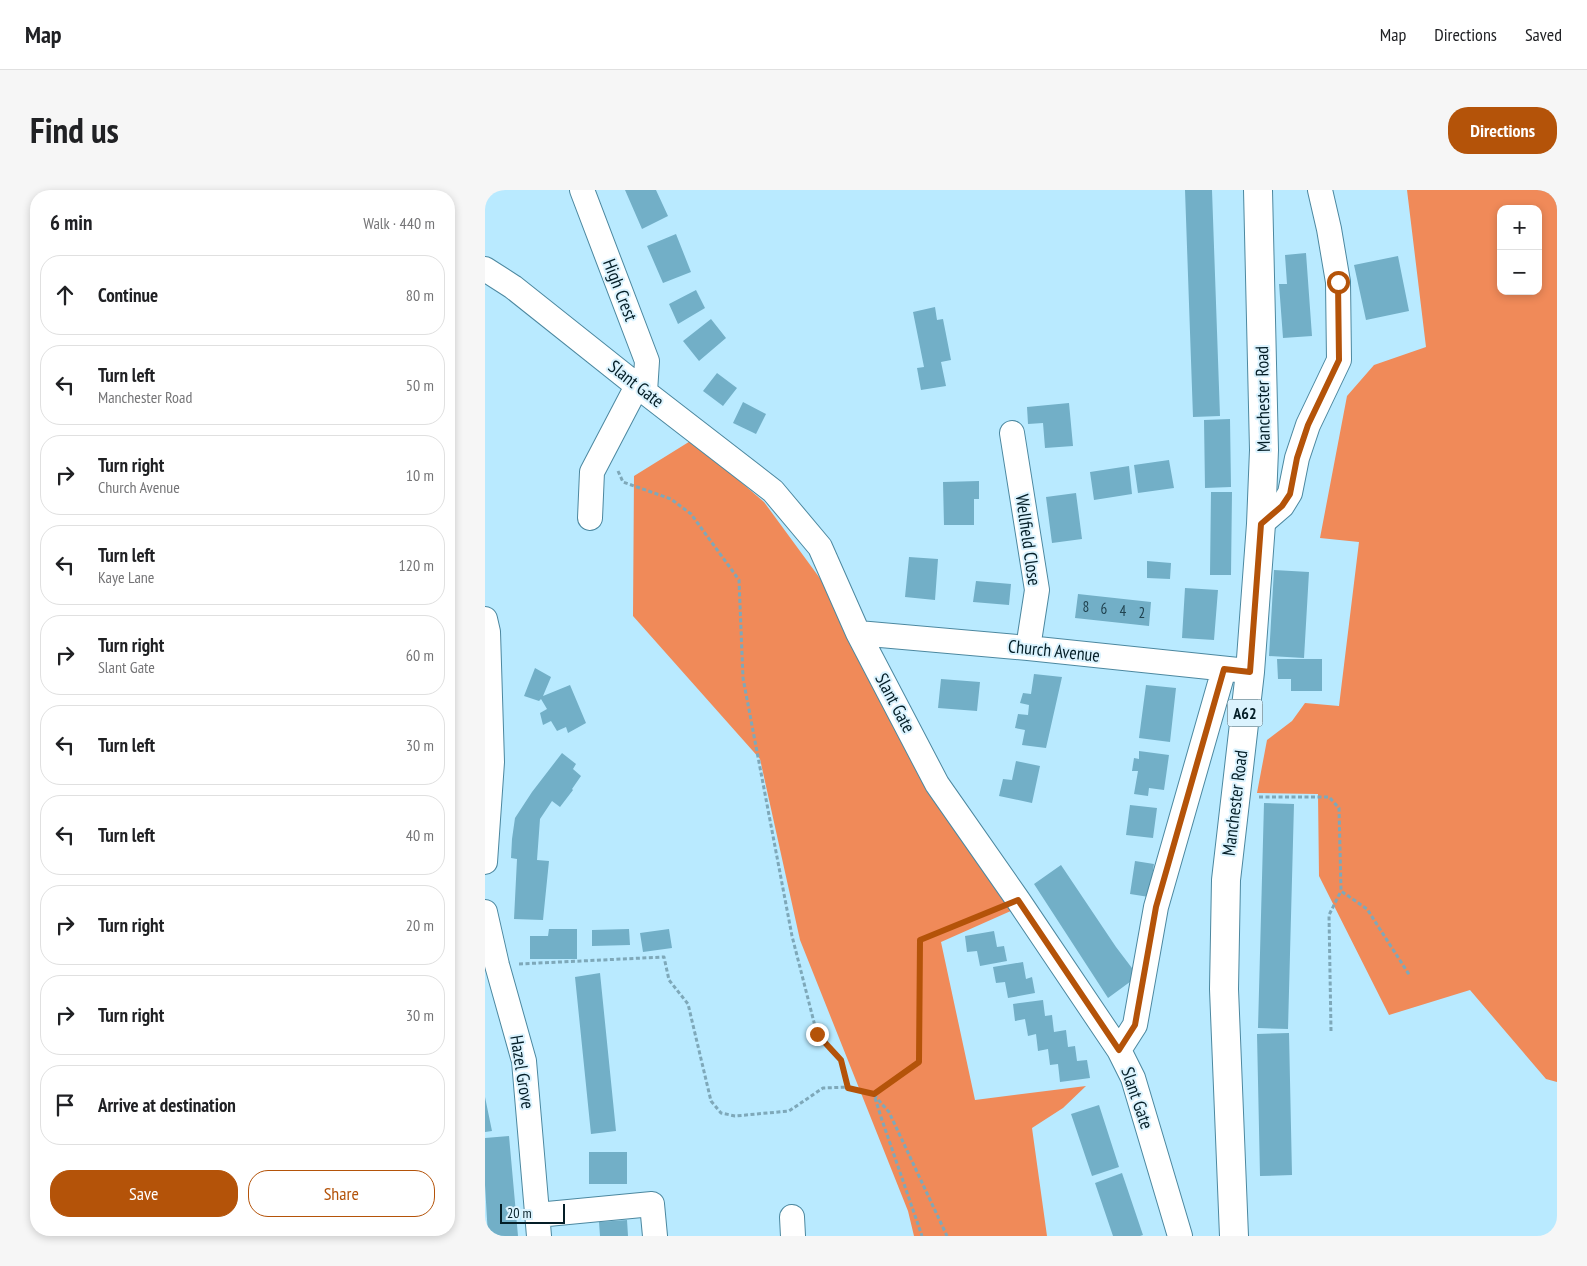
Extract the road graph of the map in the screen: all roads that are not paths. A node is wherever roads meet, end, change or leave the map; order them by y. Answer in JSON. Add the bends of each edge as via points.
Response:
{"nodes":[{"id":1,"x":582,"y":190,"type":"edge"},
{"id":2,"x":1258,"y":190,"type":"edge"},
{"id":3,"x":1320,"y":190,"type":"edge"},
{"id":4,"x":485,"y":269,"type":"edge"},
{"id":5,"x":641,"y":389,"type":"junction"},
{"id":6,"x":1012,"y":433,"type":"dead end"},
{"id":7,"x":590,"y":518,"type":"dead end"},
{"id":8,"x":1261,"y":524,"type":"junction"},
{"id":9,"x":485,"y":619,"type":"edge"},
{"id":10,"x":858,"y":633,"type":"junction"},
{"id":11,"x":1028,"y":648,"type":"junction"},
{"id":12,"x":1237,"y":670,"type":"junction"},
{"id":13,"x":485,"y":862,"type":"edge"},
{"id":14,"x":485,"y":912,"type":"edge"},
{"id":15,"x":495,"y":977,"type":"edge"},
{"id":16,"x":1119,"y":1050,"type":"junction"},
{"id":17,"x":538,"y":1226,"type":"edge"},
{"id":18,"x":655,"y":1236,"type":"edge"},
{"id":19,"x":1180,"y":1236,"type":"edge"},
{"id":20,"x":1234,"y":1236,"type":"edge"}],
"edges":[{"from":1,"to":5,"type":"street","name":"High Crest","via":[[647,362]]},
{"from":2,"to":8,"type":"main road","name":"Manchester Road","number":"A62","via":[[1265,450]]},
{"from":3,"to":8,"type":"street","via":[[1338,282],[1339,360],[1308,425],[1290,494],[1282,506]]},
{"from":4,"to":5,"type":"street","name":"Slant Gate","via":[[513,286]]},
{"from":5,"to":7,"type":"street","via":[[592,472]]},
{"from":5,"to":10,"type":"street","name":"Slant Gate","via":[[773,491],[819,547]]},
{"from":6,"to":11,"type":"street","name":"Wellfield Close","via":[[1037,590]]},
{"from":8,"to":12,"type":"main road","name":"Manchester Road","number":"A62"},
{"from":9,"to":13,"type":"street","via":[[492,762]]},
{"from":10,"to":11,"type":"street","name":"Church Avenue"},
{"from":10,"to":16,"type":"street","name":"Slant Gate","via":[[937,784]]},
{"from":11,"to":12,"type":"street","name":"Church Avenue"},
{"from":12,"to":16,"type":"street","via":[[1156,907],[1135,1025]]},
{"from":12,"to":20,"type":"main road","name":"Manchester Road","number":"A62","via":[[1235,798],[1226,880],[1225,989]]},
{"from":14,"to":15,"type":"street","name":"Hazel Grove"},
{"from":15,"to":17,"type":"street","name":"Hazel Grove","via":[[524,1061]]},
{"from":16,"to":19,"type":"street","name":"Slant Gate","via":[[1133,1078]]},
{"from":17,"to":18,"type":"street","via":[[652,1204]]}]}
